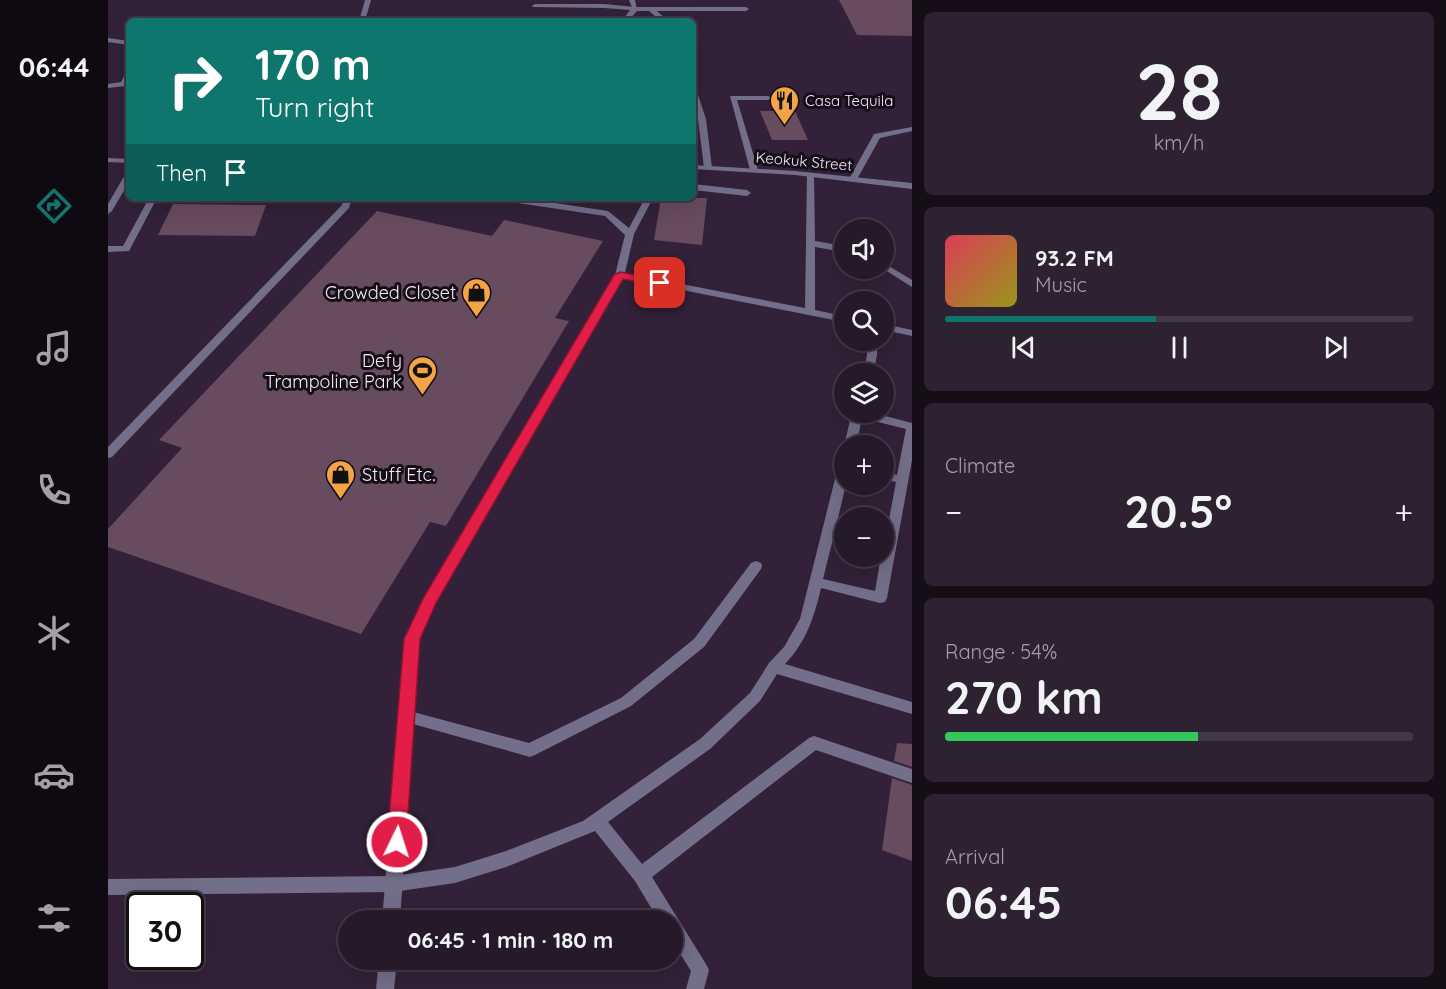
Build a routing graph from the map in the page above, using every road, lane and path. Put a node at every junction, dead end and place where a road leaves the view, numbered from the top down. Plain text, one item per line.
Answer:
1 (368, 0) edge
2 (632, 0) edge
3 (535, 6) dead end
4 (634, 9) junction
5 (651, 9) junction
6 (746, 9) dead end
7 (363, 18) edge
8 (627, 18) edge
9 (662, 18) edge
10 (108, 40) edge
11 (126, 43) edge
12 (126, 80) edge
13 (108, 86) edge
14 (768, 98) dead end
15 (696, 101) edge
16 (912, 129) edge
17 (696, 139) edge
18 (705, 140) junction
19 (108, 160) edge
20 (126, 161) edge
21 (696, 167) edge
22 (708, 168) junction
23 (754, 170) junction
24 (810, 175) junction
25 (126, 179) edge
26 (853, 179) junction
27 (696, 186) edge
28 (912, 186) edge
29 (747, 193) dead end
30 (112, 198) edge
31 (151, 201) edge
32 (347, 201) edge
33 (525, 201) edge
34 (647, 201) edge
35 (108, 211) edge
36 (630, 234) junction
37 (810, 243) junction
38 (834, 247) edge
39 (108, 249) edge
40 (894, 272) edge
41 (620, 275) junction
42 (912, 284) edge
43 (810, 312) junction
44 (834, 317) edge
45 (894, 329) edge
46 (912, 333) edge
47 (894, 423) edge
48 (912, 428) edge
49 (108, 454) edge
50 (894, 478) edge
51 (902, 480) junction
52 (894, 511) edge
53 (834, 534) edge
54 (756, 566) dead end
55 (884, 567) edge
56 (816, 582) junction
57 (774, 667) junction
58 (912, 708) edge
59 (406, 716) junction
60 (912, 776) edge
61 (597, 821) junction
62 (641, 876) junction
63 (393, 884) junction
64 (108, 886) edge
65 (392, 910) edge
66 (662, 910) edge
67 (683, 943) edge
68 (387, 970) edge
69 (385, 989) edge
70 (695, 989) edge

1 - 7 street
2 - 4 street
3 - 4 street
4 - 5 street
4 - 8 street
5 - 6 street
5 - 9 street
10 - 11 street
12 - 13 street
14 - 23 street
15 - 18 street
16 - 26 street
17 - 18 street
18 - 22 street
19 - 20 street
21 - 22 street, Keokuk Street
22 - 23 street, Keokuk Street
23 - 24 street, Keokuk Street
24 - 26 street, Keokuk Street
24 - 37 street
25 - 30 street
26 - 28 street, Keokuk Street
27 - 29 street
30 - 35 street
31 - 39 street
32 - 49 street
33 - 36 street
34 - 36 street
36 - 41 street
37 - 38 street
37 - 43 street
40 - 42 street
41 - 43 street
41 - 59 street
43 - 44 street
45 - 46 street
47 - 48 street
48 - 51 street
50 - 51 street
51 - 52 street
53 - 56 street
54 - 59 street
55 - 56 street
56 - 57 street
57 - 58 street
57 - 61 street
59 - 63 street
60 - 62 street
61 - 62 street
61 - 63 street
62 - 66 street
63 - 64 street
63 - 65 street
67 - 70 street
68 - 69 street

